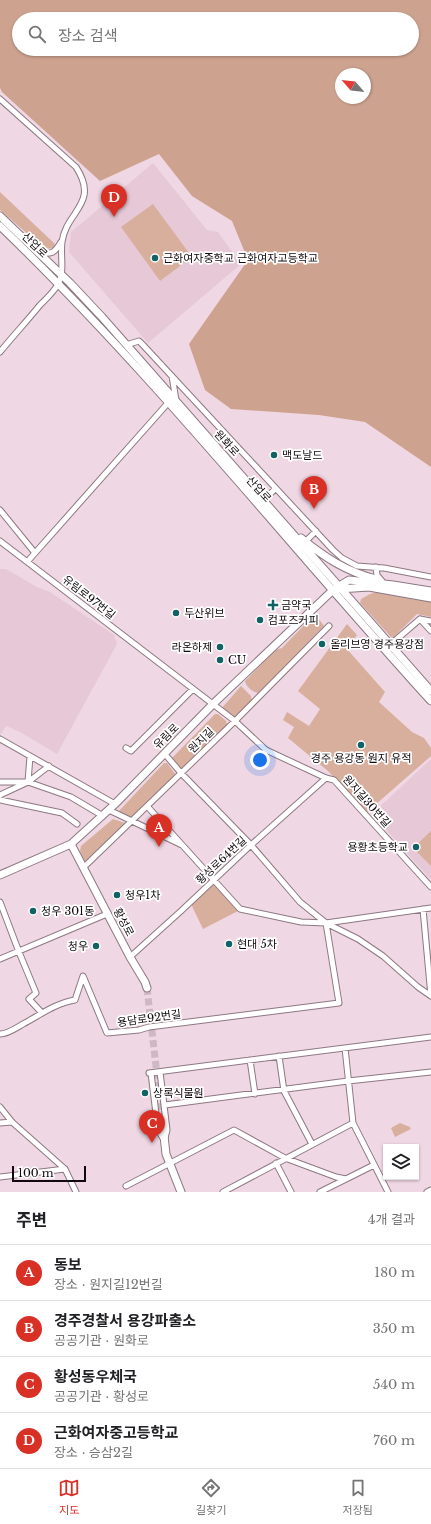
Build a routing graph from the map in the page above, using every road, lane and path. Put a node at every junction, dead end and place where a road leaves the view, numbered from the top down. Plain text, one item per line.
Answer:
1 (0, 99) edge
2 (0, 216) edge
3 (0, 226) edge
4 (62, 242) junction
5 (38, 252) junction
6 (60, 274) junction
7 (58, 284) junction
8 (126, 345) junction
9 (0, 352) edge
10 (172, 376) junction
11 (176, 401) junction
12 (168, 403) junction
13 (275, 489) junction
14 (264, 500) junction
15 (0, 510) edge
16 (278, 516) junction
17 (316, 531) junction
18 (0, 541) edge
19 (305, 542) junction
20 (35, 552) junction
21 (27, 562) junction
22 (376, 567) junction
23 (361, 575) junction
24 (431, 577) edge
25 (382, 581) junction
26 (393, 585) junction
27 (337, 588) junction
28 (431, 591) edge
29 (431, 598) edge
30 (420, 619) junction
31 (431, 621) edge
32 (330, 626) dead end
33 (431, 631) edge
34 (390, 645) junction
35 (193, 689) junction
36 (431, 691) edge
37 (431, 701) edge
38 (213, 704) junction
39 (235, 721) junction
40 (0, 739) edge
41 (126, 748) dead end
42 (164, 753) junction
43 (30, 756) junction
44 (49, 766) junction
45 (181, 773) junction
46 (326, 778) junction
47 (0, 782) edge
48 (28, 782) junction
49 (0, 795) edge
50 (0, 800) edge
51 (115, 804) junction
52 (148, 806) junction
53 (109, 810) junction
54 (103, 816) junction
55 (132, 821) junction
56 (78, 824) dead end
57 (71, 844) junction
58 (251, 845) junction
59 (185, 846) junction
60 (84, 867) junction
61 (0, 876) edge
62 (215, 879) junction
63 (431, 887) edge
64 (0, 903) edge
65 (431, 908) edge
66 (423, 909) junction
67 (107, 914) junction
68 (326, 923) junction
69 (18, 952) junction
70 (130, 957) junction
71 (0, 959) edge
72 (430, 959) edge
73 (147, 988) tunnel mouth
74 (42, 1013) junction
75 (0, 1034) edge
76 (431, 1037) edge
77 (345, 1048) junction
78 (279, 1056) junction
79 (250, 1060) junction
80 (160, 1072) junction
81 (431, 1072) edge
82 (348, 1081) junction
83 (284, 1091) junction
84 (255, 1094) junction
85 (165, 1105) junction
86 (0, 1107) edge
87 (12, 1122) junction
88 (0, 1123) edge
89 (353, 1123) junction
90 (163, 1127) tunnel mouth
91 (164, 1140) junction
92 (312, 1144) junction
93 (285, 1158) junction
94 (276, 1163) junction
95 (170, 1164) junction
96 (374, 1165) junction
97 (65, 1169) junction
98 (0, 1176) edge
99 (346, 1179) junction
100 (126, 1186) dead end
101 (431, 1190) edge
102 (76, 1192) edge
103 (180, 1192) edge
104 (223, 1192) edge
105 (291, 1192) edge
106 (320, 1192) edge
107 (388, 1192) edge
108 (427, 1192) edge

1 - 4 street
2 - 5 street, 원화로
3 - 7 street, 산업로
4 - 5 street
4 - 6 street
5 - 6 street, 원화로
6 - 7 street
6 - 8 street, 원화로
7 - 9 street
7 - 12 street, 산업로
8 - 10 street
8 - 11 street, 원화로
10 - 11 street
10 - 13 street
11 - 14 street, 원화로
12 - 20 street
12 - 27 street, 산업로
13 - 14 street
13 - 17 street
14 - 16 street, 원화로
15 - 20 street
16 - 19 street
16 - 27 street, 원화로
17 - 19 street
17 - 22 street
18 - 21 street, 유림로97번길
19 - 23 street
20 - 21 street
21 - 35 street, 유림로97번길
22 - 23 street
22 - 24 street
22 - 25 street
23 - 25 street
25 - 26 street
26 - 27 street
26 - 28 street
27 - 29 street
27 - 34 street, 원화로
27 - 37 street, 원화로
27 - 38 street, 유림로
30 - 31 street
30 - 33 street
30 - 34 street
32 - 39 street, 원지길
34 - 36 street, 원화로
35 - 38 street, 유림로97번길
35 - 41 street
38 - 39 street, 원지길30번길
38 - 42 street, 유림로
39 - 45 street, 원지길
39 - 46 street, 원지길30번길
40 - 43 street
42 - 45 street
42 - 51 street, 유림로
43 - 44 street
43 - 48 street
44 - 48 street
44 - 51 street
45 - 52 street, 원지길
45 - 58 street
46 - 58 street, 황성로64번길
46 - 63 street, 원지길30번길
47 - 48 street
48 - 49 street
48 - 54 street
50 - 56 street
51 - 53 street, 유림로
52 - 55 street, 원지길
52 - 59 street
53 - 54 street, 유림로
53 - 55 street
54 - 57 street, 유림로
55 - 59 street
55 - 60 street, 원지길
57 - 60 street, 황성로
57 - 61 street, 유림로
58 - 62 street, 황성로64번길
58 - 68 street
59 - 62 street
60 - 67 street, 황성로
62 - 68 street
62 - 70 street, 황성로64번길
64 - 69 street
65 - 66 street
66 - 68 street
66 - 72 street
67 - 69 street
67 - 70 street, 황성로
68 - 72 street
68 - 74 street, 용담로92번길
69 - 71 street
69 - 74 street
70 - 73 street, 황성로
74 - 75 street, 용담로92번길
76 - 77 street
77 - 78 street
77 - 82 street
78 - 79 street
78 - 83 street
79 - 80 street
79 - 84 street
80 - 85 street
80 - 91 street
81 - 82 street
82 - 83 street
82 - 89 street
83 - 84 street
83 - 92 street
84 - 85 street
85 - 91 street
86 - 87 street
87 - 88 street
87 - 97 street
89 - 92 street
89 - 96 street
90 - 91 street
91 - 95 street
92 - 93 street
93 - 94 street
93 - 95 street
93 - 99 street
94 - 104 street
94 - 105 street
95 - 100 street
95 - 103 street
96 - 99 street
96 - 107 street
97 - 98 street
97 - 102 street
99 - 106 street
101 - 108 street

